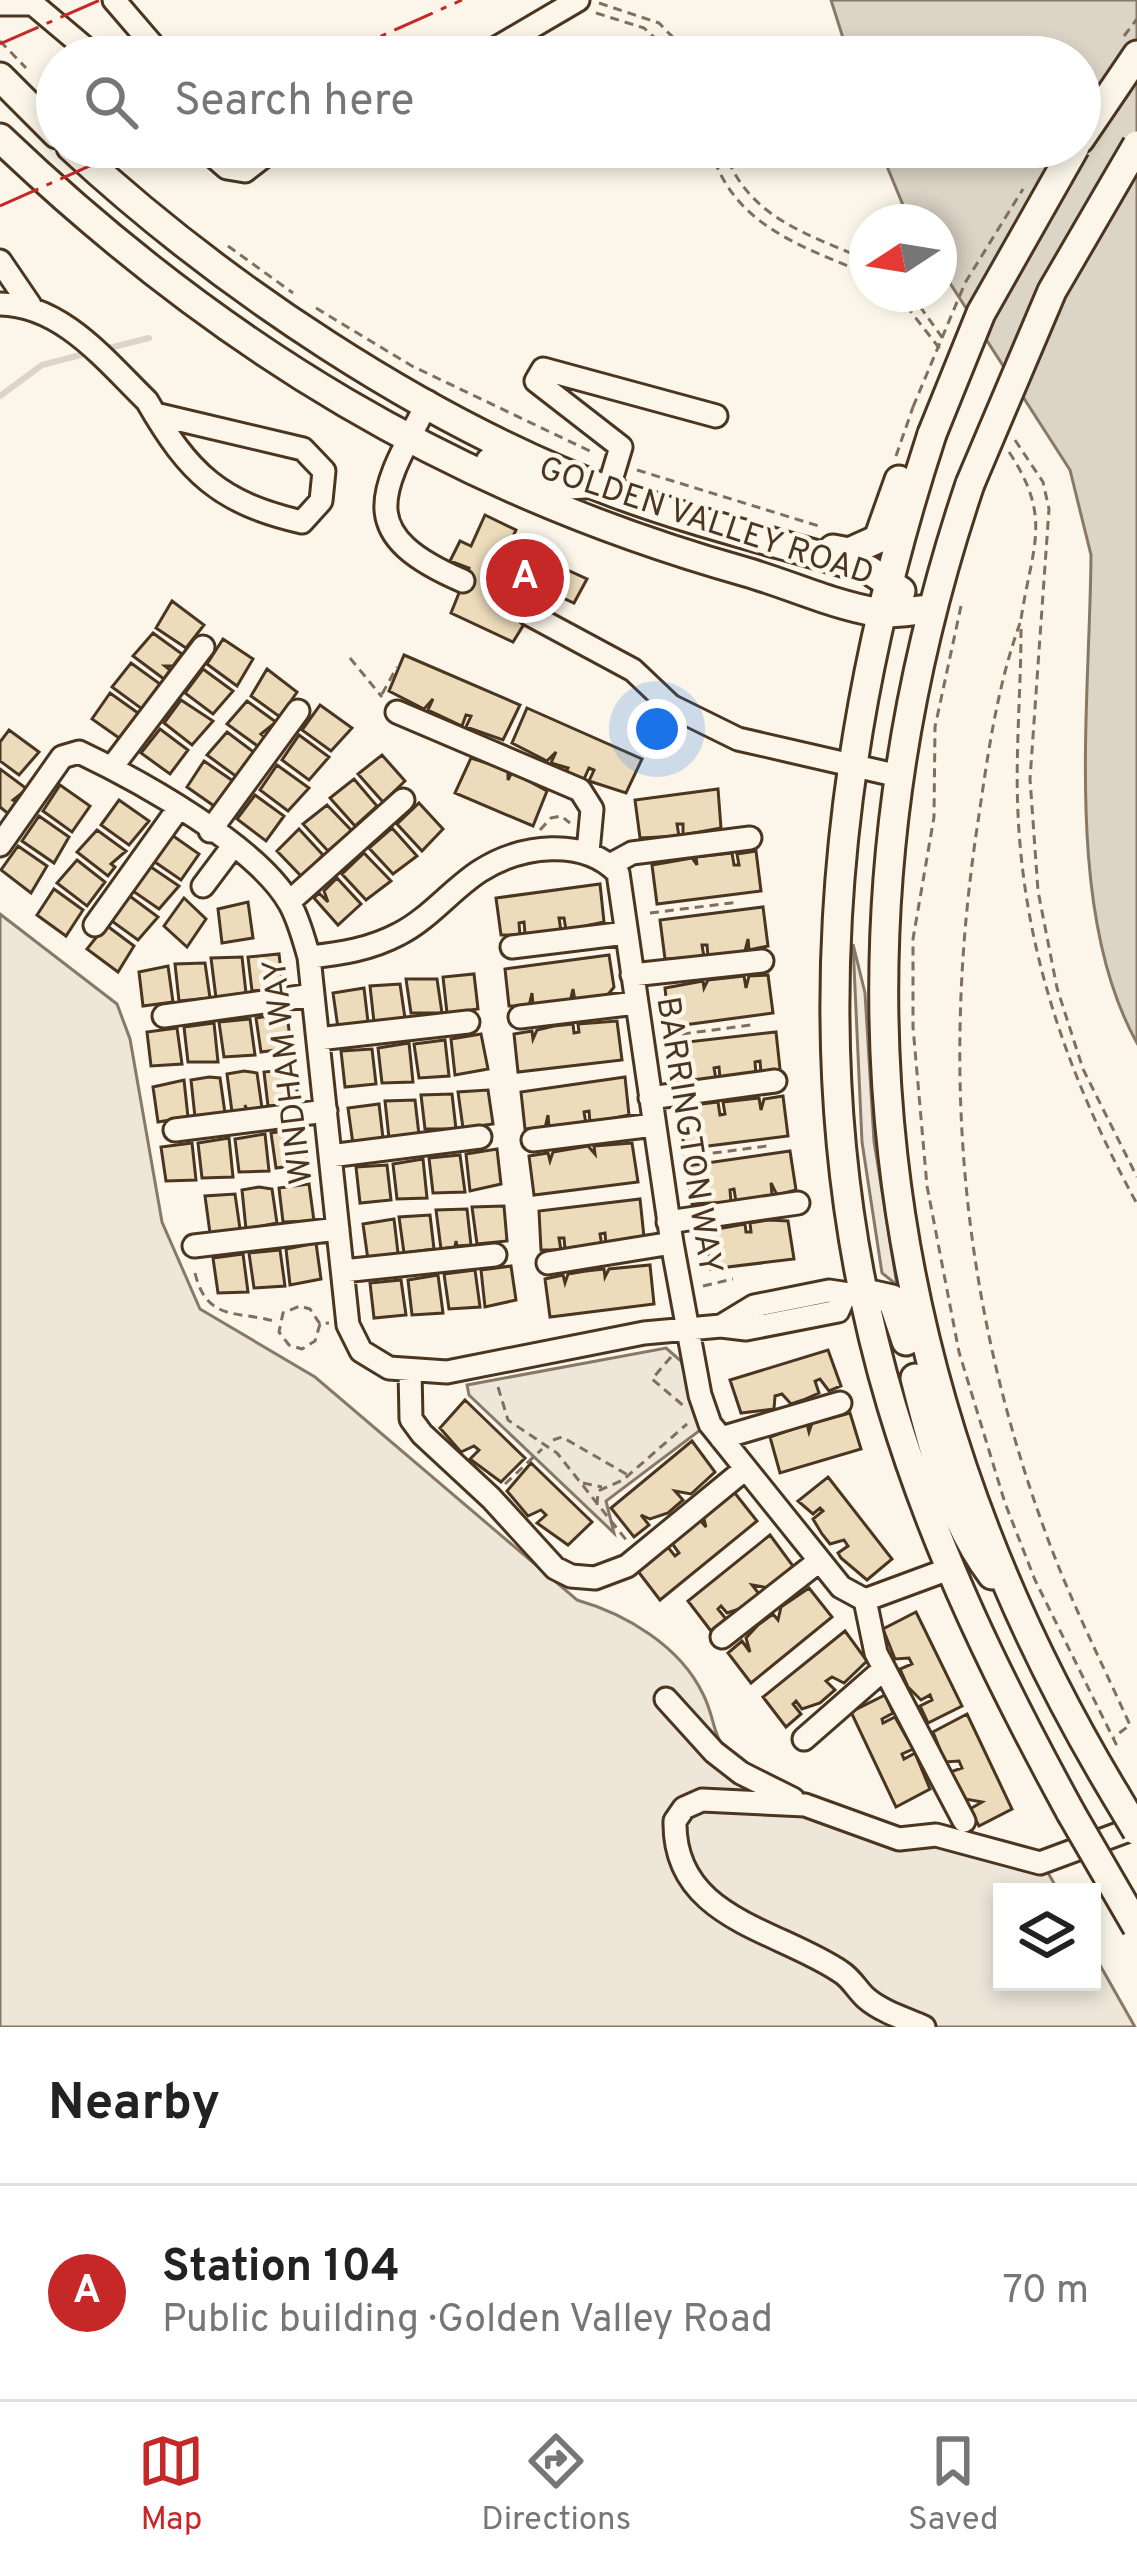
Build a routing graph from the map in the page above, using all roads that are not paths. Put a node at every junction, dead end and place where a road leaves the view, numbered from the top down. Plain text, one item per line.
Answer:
1 (114, 0) edge
2 (581, 3) edge
3 (0, 4) edge
4 (71, 36) edge
5 (145, 36) edge
6 (522, 36) edge
7 (1137, 55) edge
8 (0, 77) edge
9 (1101, 108) edge
10 (36, 113) edge
11 (0, 138) edge
12 (1137, 145) edge
13 (97, 168) edge
14 (1063, 168) edge
15 (0, 261) edge
16 (0, 304) edge
17 (30, 305) junction
18 (428, 402) junction
19 (154, 414) junction
20 (716, 416) dead end
21 (932, 434) junction
22 (409, 440) junction
23 (458, 465) junction
24 (606, 479) junction
25 (698, 520) junction
26 (463, 581) dead end
27 (886, 583) junction
28 (930, 609) junction
29 (879, 613) junction
30 (529, 614) dead end
31 (203, 647) dead end
32 (388, 702) road end
33 (298, 711) dead end
34 (850, 766) junction
35 (112, 767) junction
36 (899, 776) junction
37 (403, 800) dead end
38 (178, 809) junction
39 (210, 830) junction
40 (750, 838) dead end
41 (0, 845) edge
42 (232, 846) junction
43 (588, 852) junction
44 (610, 865) junction
45 (203, 886) dead end
46 (290, 902) junction
47 (94, 925) dead end
48 (626, 933) junction
49 (512, 947) dead end
50 (309, 957) junction
51 (762, 961) dead end
52 (632, 975) junction
53 (313, 995) junction
54 (636, 1003) junction
55 (164, 1016) dead end
56 (520, 1017) dead end
57 (468, 1022) dead end
58 (318, 1039) junction
59 (776, 1082) dead end
60 (650, 1097) junction
61 (326, 1112) junction
62 (654, 1126) junction
63 (175, 1130) dead end
64 (480, 1137) dead end
65 (533, 1140) dead end
66 (330, 1156) junction
67 (798, 1203) dead end
68 (338, 1228) junction
69 (670, 1232) junction
70 (194, 1246) dead end
71 (495, 1255) dead end
72 (548, 1263) dead end
73 (343, 1271) junction
74 (855, 1295) junction
75 (689, 1332) junction
76 (410, 1370) junction
77 (840, 1403) dead end
78 (721, 1438) junction
79 (744, 1470) junction
80 (820, 1561) junction
81 (949, 1569) junction
82 (865, 1600) junction
83 (1017, 1607) junction
84 (722, 1636) dead end
85 (884, 1669) junction
86 (666, 1699) dead end
87 (804, 1739) dead end
88 (805, 1805) junction
89 (964, 1821) dead end
90 (1137, 1829) edge
91 (1137, 1928) edge
92 (924, 2027) edge

1 - 5 street
2 - 6 street
3 - 4 street
7 - 9 main road
8 - 10 main road
11 - 22 main road, GOLDEN VALLEY ROAD
12 - 28 main road, bridge
13 - 18 main road, GOLDEN VALLEY ROAD
14 - 21 main road, GOLDEN VALLEY ROAD, bridge
15 - 17 street
16 - 17 street
17 - 19 street
18 - 22 street
18 - 24 main road, GOLDEN VALLEY ROAD
19 - 19 street
20 - 24 street
21 - 25 main road
21 - 27 main road, GOLDEN VALLEY ROAD
22 - 23 main road, GOLDEN VALLEY ROAD
22 - 26 street
23 - 24 main road
23 - 29 main road, GOLDEN VALLEY ROAD
24 - 25 main road, GOLDEN VALLEY ROAD
25 - 27 main road, GOLDEN VALLEY ROAD
27 - 28 main road, GOLDEN VALLEY ROAD
27 - 29 main road
28 - 29 main road, GOLDEN VALLEY ROAD
28 - 36 main road
29 - 34 main road
30 - 34 street
31 - 35 street
32 - 43 street
33 - 39 street
34 - 36 street
34 - 74 main road
35 - 38 street, WINDHAM WAY
35 - 41 street, WINDHAM WAY
36 - 83 main road
37 - 46 street
38 - 39 street, WINDHAM WAY
38 - 47 street
39 - 42 street, WINDHAM WAY
40 - 44 street
42 - 45 street
42 - 46 street, WINDHAM WAY
43 - 44 street
43 - 50 street
44 - 48 street, BARRINGTON WAY
46 - 50 street, WINDHAM WAY
48 - 49 street
48 - 52 street, BARRINGTON WAY
50 - 53 street, WINDHAM WAY
51 - 52 street
52 - 54 street, BARRINGTON WAY
53 - 55 street
53 - 58 street, WINDHAM WAY
54 - 56 street
54 - 60 street, BARRINGTON WAY
57 - 58 street
58 - 61 street, WINDHAM WAY
59 - 60 street
60 - 62 street, BARRINGTON WAY
61 - 63 street
61 - 66 street, WINDHAM WAY
62 - 65 street
62 - 69 street, BARRINGTON WAY
64 - 66 street
66 - 68 street, WINDHAM WAY
67 - 69 street
68 - 70 street
68 - 73 street, WINDHAM WAY
69 - 72 street
69 - 75 street, BARRINGTON WAY
71 - 73 street
73 - 76 street, WINDHAM WAY
74 - 75 street
74 - 81 main road
74 - 83 main road
75 - 76 street
75 - 78 street, BARRINGTON WAY
76 - 79 street
77 - 78 street
78 - 79 street, BARRINGTON WAY
79 - 80 street, BARRINGTON WAY
80 - 82 street, BARRINGTON WAY
80 - 84 street
81 - 82 street
81 - 91 main road, bridge
82 - 85 street
83 - 90 main road, bridge
85 - 87 street
85 - 89 street
86 - 88 street
88 - 90 street
88 - 92 street

